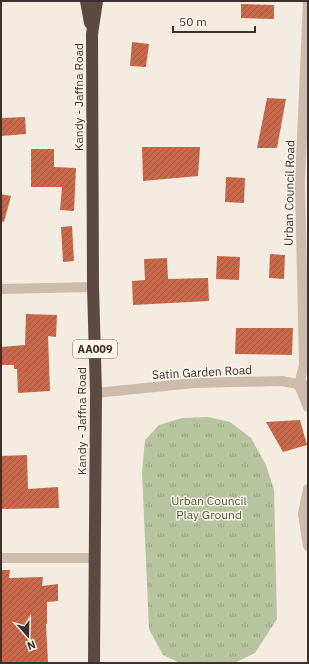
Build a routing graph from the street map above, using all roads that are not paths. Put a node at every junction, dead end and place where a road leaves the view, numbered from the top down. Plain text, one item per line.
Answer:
1 (86, 1) edge
2 (97, 1) edge
3 (308, 1) edge
4 (92, 34) junction
5 (93, 287) junction
6 (1, 289) edge
7 (303, 385) edge
8 (96, 392) junction
9 (308, 407) edge
10 (308, 489) edge
11 (308, 546) edge
12 (1, 558) edge
13 (95, 558) junction
14 (94, 663) edge

1 - 4 highway, Kandy - Jaffna Road / AA009
2 - 4 highway, Kandy - Jaffna Road / AA009
3 - 7 street, Urban Council Road
4 - 5 highway, Kandy - Jaffna Road / AA009
5 - 6 street
5 - 8 highway, Kandy - Jaffna Road / AA009
7 - 8 street, Satin Garden Road
7 - 9 street
8 - 13 highway, Kandy - Jaffna Road / AA009
10 - 11 street
12 - 13 street
13 - 14 highway, Kandy - Jaffna Road / AA009

